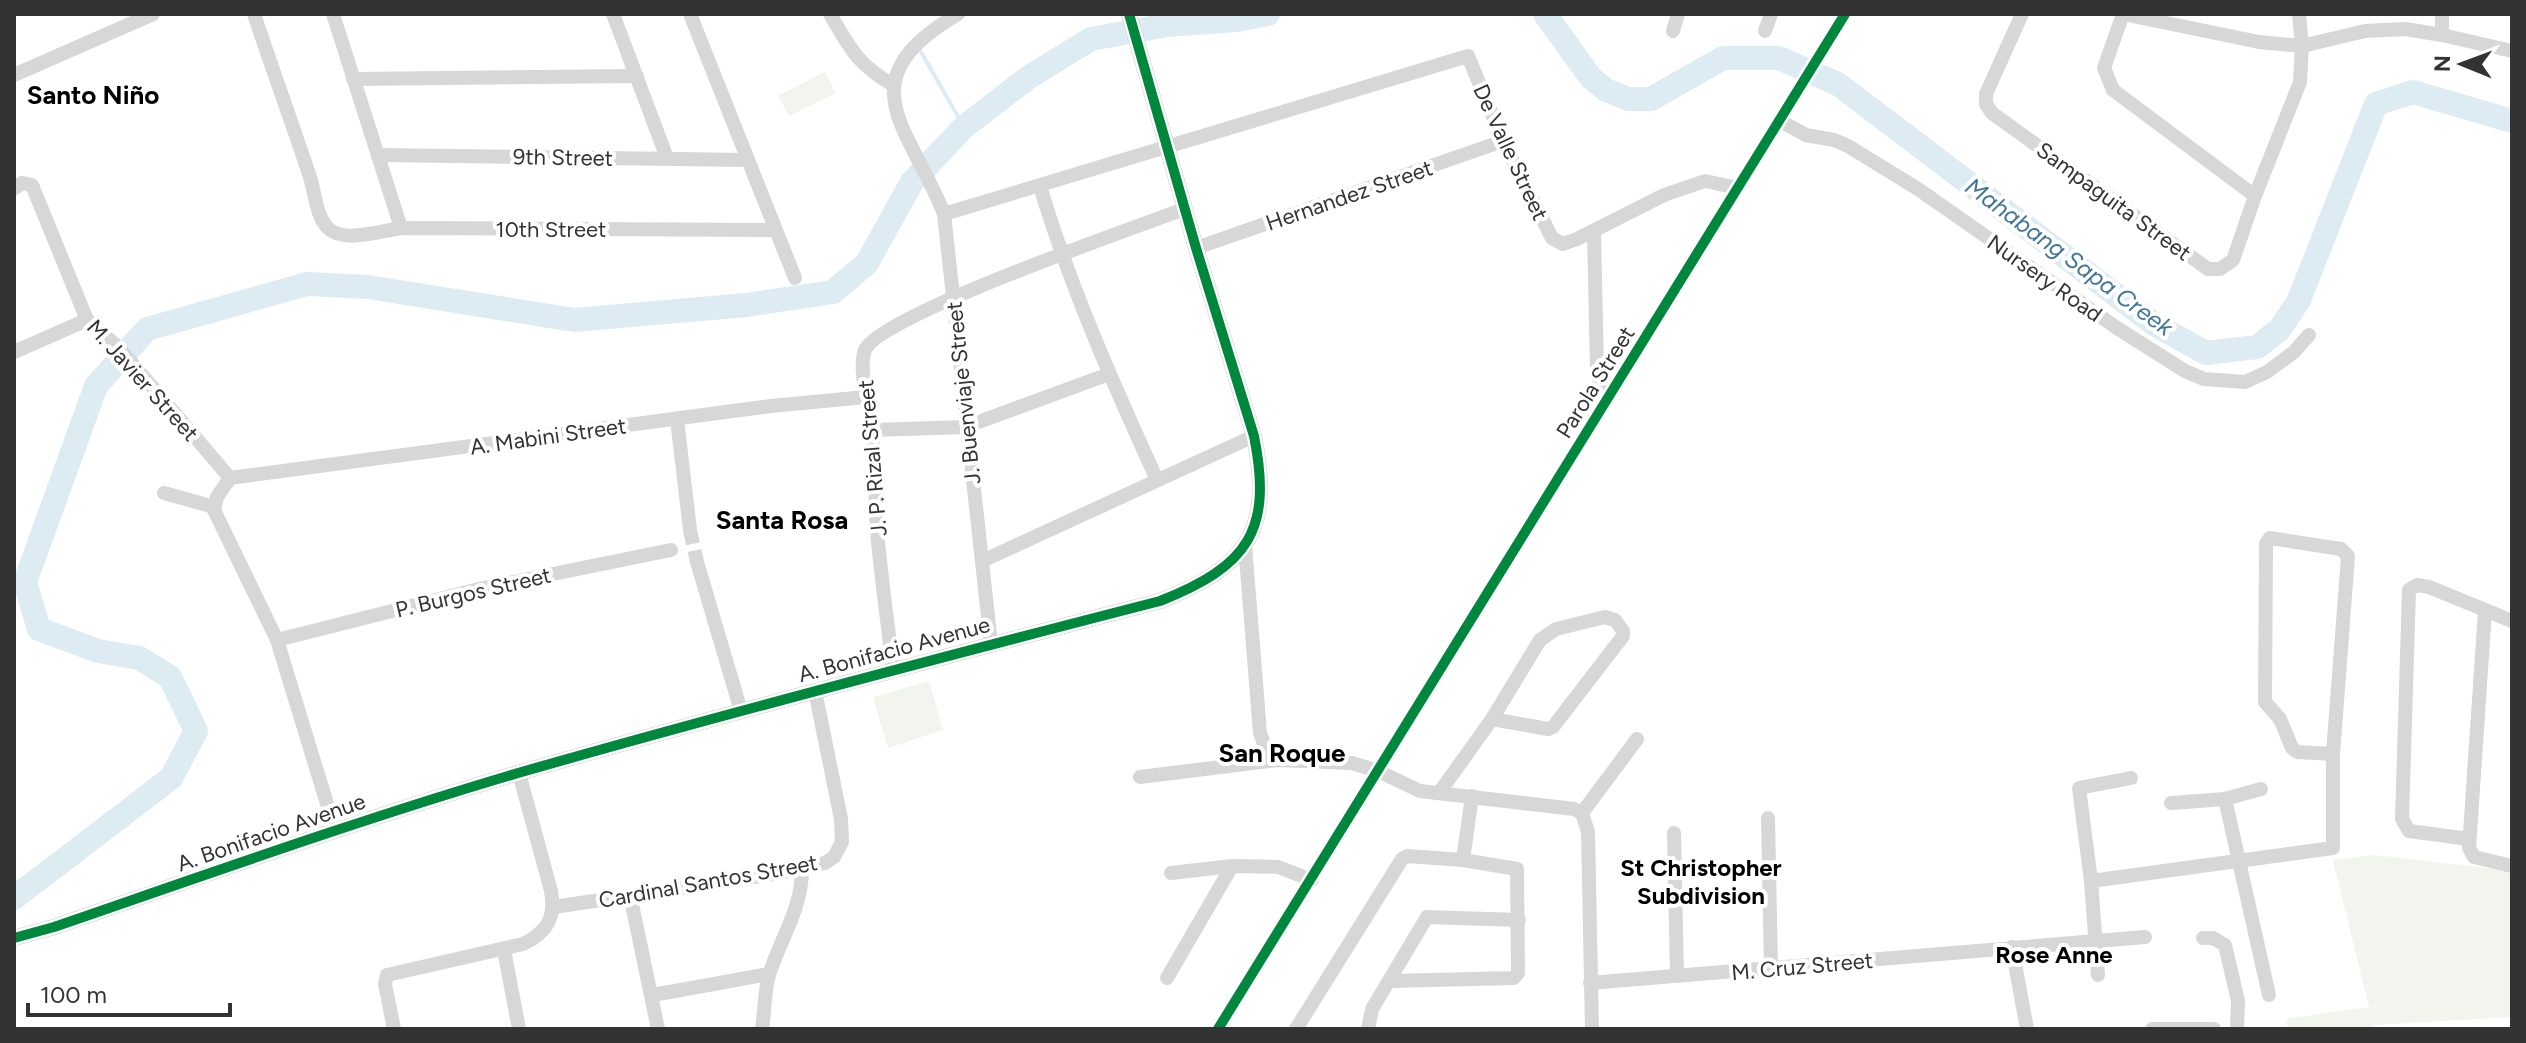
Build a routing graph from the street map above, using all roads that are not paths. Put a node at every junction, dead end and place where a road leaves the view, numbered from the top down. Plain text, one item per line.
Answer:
1 (153, 14) edge
2 (254, 14) edge
3 (333, 14) edge
4 (613, 14) edge
5 (690, 14) edge
6 (830, 14) edge
7 (958, 14) edge
8 (1678, 14) edge
9 (1771, 14) edge
10 (1845, 14) edge
11 (2022, 14) edge
12 (2123, 14) edge
13 (2299, 14) edge
14 (2442, 14) edge
15 (1130, 16) edge
16 (128, 19) edge
17 (2179, 21) edge
18 (1673, 31) dead end
19 (1765, 31) dead end
20 (2442, 35) junction
21 (2302, 46) junction
22 (2512, 51) edge
23 (16, 69) edge
24 (637, 76) junction
25 (353, 79) junction
26 (893, 85) junction
27 (1780, 121) junction
28 (1503, 141) junction
29 (1166, 148) junction
30 (378, 155) junction
31 (667, 158) junction
32 (748, 160) junction
33 (1040, 186) junction
34 (1738, 188) junction
35 (14, 189) edge
36 (2255, 196) junction
37 (1184, 209) junction
38 (944, 214) junction
39 (401, 228) junction
40 (776, 230) junction
41 (1594, 231) junction
42 (1196, 248) junction
43 (1061, 255) junction
44 (795, 278) dead end
45 (954, 298) junction
46 (87, 320) junction
47 (2309, 335) dead end
48 (15, 348) edge
49 (1109, 374) junction
50 (866, 397) junction
51 (1606, 402) junction
52 (677, 419) junction
53 (965, 427) junction
54 (872, 430) junction
55 (1254, 436) junction
56 (230, 478) junction
57 (1157, 480) junction
58 (164, 493) dead end
59 (214, 507) junction
60 (690, 530) tunnel mouth
61 (1245, 545) junction
62 (671, 550) dead end
63 (982, 561) junction
64 (697, 562) tunnel mouth
65 (2485, 611) junction
66 (2512, 621) edge
67 (277, 640) junction
68 (991, 644) junction
69 (893, 670) junction
70 (815, 691) junction
71 (741, 711) junction
72 (1492, 719) junction
73 (1637, 739) dead end
74 (2333, 754) junction
75 (1277, 760) junction
76 (1378, 771) junction
77 (519, 773) junction
78 (1140, 777) dead end
79 (2131, 778) dead end
80 (2261, 789) dead end
81 (1439, 793) junction
82 (1472, 796) junction
83 (2225, 799) junction
84 (2171, 803) dead end
85 (1582, 813) junction
86 (1768, 818) dead end
87 (335, 830) junction
88 (1674, 833) dead end
89 (2469, 839) junction
90 (1463, 860) junction
91 (2240, 861) junction
92 (1232, 866) junction
93 (2512, 866) edge
94 (802, 869) junction
95 (1171, 873) dead end
96 (1312, 880) junction
97 (2091, 881) junction
98 (630, 895) junction
99 (554, 907) junction
100 (1519, 920) junction
101 (2145, 937) dead end
102 (14, 938) edge
103 (2203, 938) dead end
104 (2097, 941) junction
105 (2012, 947) junction
106 (504, 950) junction
107 (1771, 969) junction
108 (769, 974) junction
109 (2098, 975) dead end
110 (1677, 976) junction
111 (1167, 978) dead end
112 (1390, 981) junction
113 (1590, 983) junction
114 (653, 995) junction
115 (2269, 995) dead end
116 (394, 1029) edge
117 (519, 1029) edge
118 (658, 1029) edge
119 (762, 1029) edge
120 (1218, 1029) edge
121 (1296, 1029) edge
122 (1368, 1029) edge
123 (1592, 1029) edge
124 (2027, 1029) edge
125 (2152, 1029) edge
126 (2163, 1029) edge
127 (2214, 1029) edge
128 (2237, 1029) edge

1 - 16 street
2 - 39 street, 10th Street
3 - 25 street
4 - 24 street
5 - 32 street
6 - 26 street
7 - 26 street
8 - 18 street
9 - 19 street
10 - 27 street, Parola Street
11 - 36 street, Sampaguita Street
12 - 17 street
12 - 36 street
13 - 21 street, Sampaguita Street
14 - 20 street
15 - 29 main road, A. Bonifacio Avenue
16 - 23 street
17 - 21 street
20 - 21 street
20 - 22 street
21 - 36 street, Sampaguita Street
24 - 25 street
24 - 31 street
25 - 30 street
26 - 38 street, J. Buenviaje Street
27 - 34 street, Parola Street
27 - 47 street, Nursery Road
28 - 29 street, De Valle Street
28 - 41 street, De Valle Street
28 - 42 street, Hernandez Street
29 - 33 street
29 - 37 main road, A. Bonifacio Avenue
30 - 31 street, 9th Street
30 - 39 street
31 - 32 street, 9th Street
32 - 40 street
33 - 38 street
33 - 43 street
34 - 41 street, De Valle Street
34 - 51 street, Parola Street
35 - 46 street, M. Javier Street
37 - 42 main road, A. Bonifacio Avenue
37 - 43 street, J. P. Rizal Street
38 - 45 street, J. Buenviaje Street
39 - 40 street, 10th Street
40 - 44 street
41 - 51 street
42 - 55 main road, A. Bonifacio Avenue
43 - 45 street, J. P. Rizal Street
43 - 49 street
45 - 50 street, J. P. Rizal Street
45 - 53 street, J. Buenviaje Street
46 - 48 street
46 - 56 street, M. Javier Street
49 - 53 street
49 - 57 street
50 - 52 street, A. Mabini Street
50 - 54 street, J. P. Rizal Street
51 - 76 street, Parola Street
52 - 56 street, A. Mabini Street
52 - 60 street
53 - 54 street
53 - 63 street, J. Buenviaje Street
54 - 69 street, J. P. Rizal Street
55 - 57 street
55 - 61 main road, A. Bonifacio Avenue
56 - 59 street
57 - 63 street
58 - 59 street
59 - 67 street
61 - 68 main road, A. Bonifacio Avenue
61 - 75 street
62 - 67 street, P. Burgos Street
63 - 68 street, J. Buenviaje Street
64 - 71 street
65 - 66 street
65 - 89 street
65 - 89 street
67 - 87 street
68 - 69 main road, A. Bonifacio Avenue
69 - 70 main road, A. Bonifacio Avenue
70 - 71 main road, A. Bonifacio Avenue
70 - 94 street, Cardinal Santos Street
71 - 77 main road, A. Bonifacio Avenue
72 - 72 street
72 - 81 street
73 - 85 street
74 - 74 street
74 - 91 street
75 - 76 street
75 - 78 street
76 - 81 street
76 - 96 street, Parola Street
77 - 87 main road, A. Bonifacio Avenue
77 - 99 street
79 - 97 street
80 - 83 street
81 - 82 street
82 - 85 street
82 - 90 street
83 - 84 street
83 - 91 street
85 - 113 street
86 - 107 street
87 - 102 main road, A. Bonifacio Avenue
88 - 110 street
89 - 93 street
90 - 100 street
90 - 121 street
91 - 97 street
91 - 115 street
92 - 95 street
92 - 96 street
92 - 111 street
94 - 98 street, Cardinal Santos Street
94 - 108 street
96 - 120 street, Parola Street
97 - 104 street
98 - 99 street, Cardinal Santos Street
98 - 114 street
99 - 106 street
100 - 112 street
100 - 112 street
101 - 104 street, M. Cruz Street
103 - 128 street
104 - 105 street, M. Cruz Street
104 - 109 street
105 - 107 street, M. Cruz Street
105 - 124 street
106 - 116 street
106 - 117 street
107 - 110 street, M. Cruz Street
108 - 114 street
108 - 119 street
110 - 113 street, M. Cruz Street
112 - 122 street
113 - 123 street
114 - 118 street
125 - 126 street
126 - 127 street

